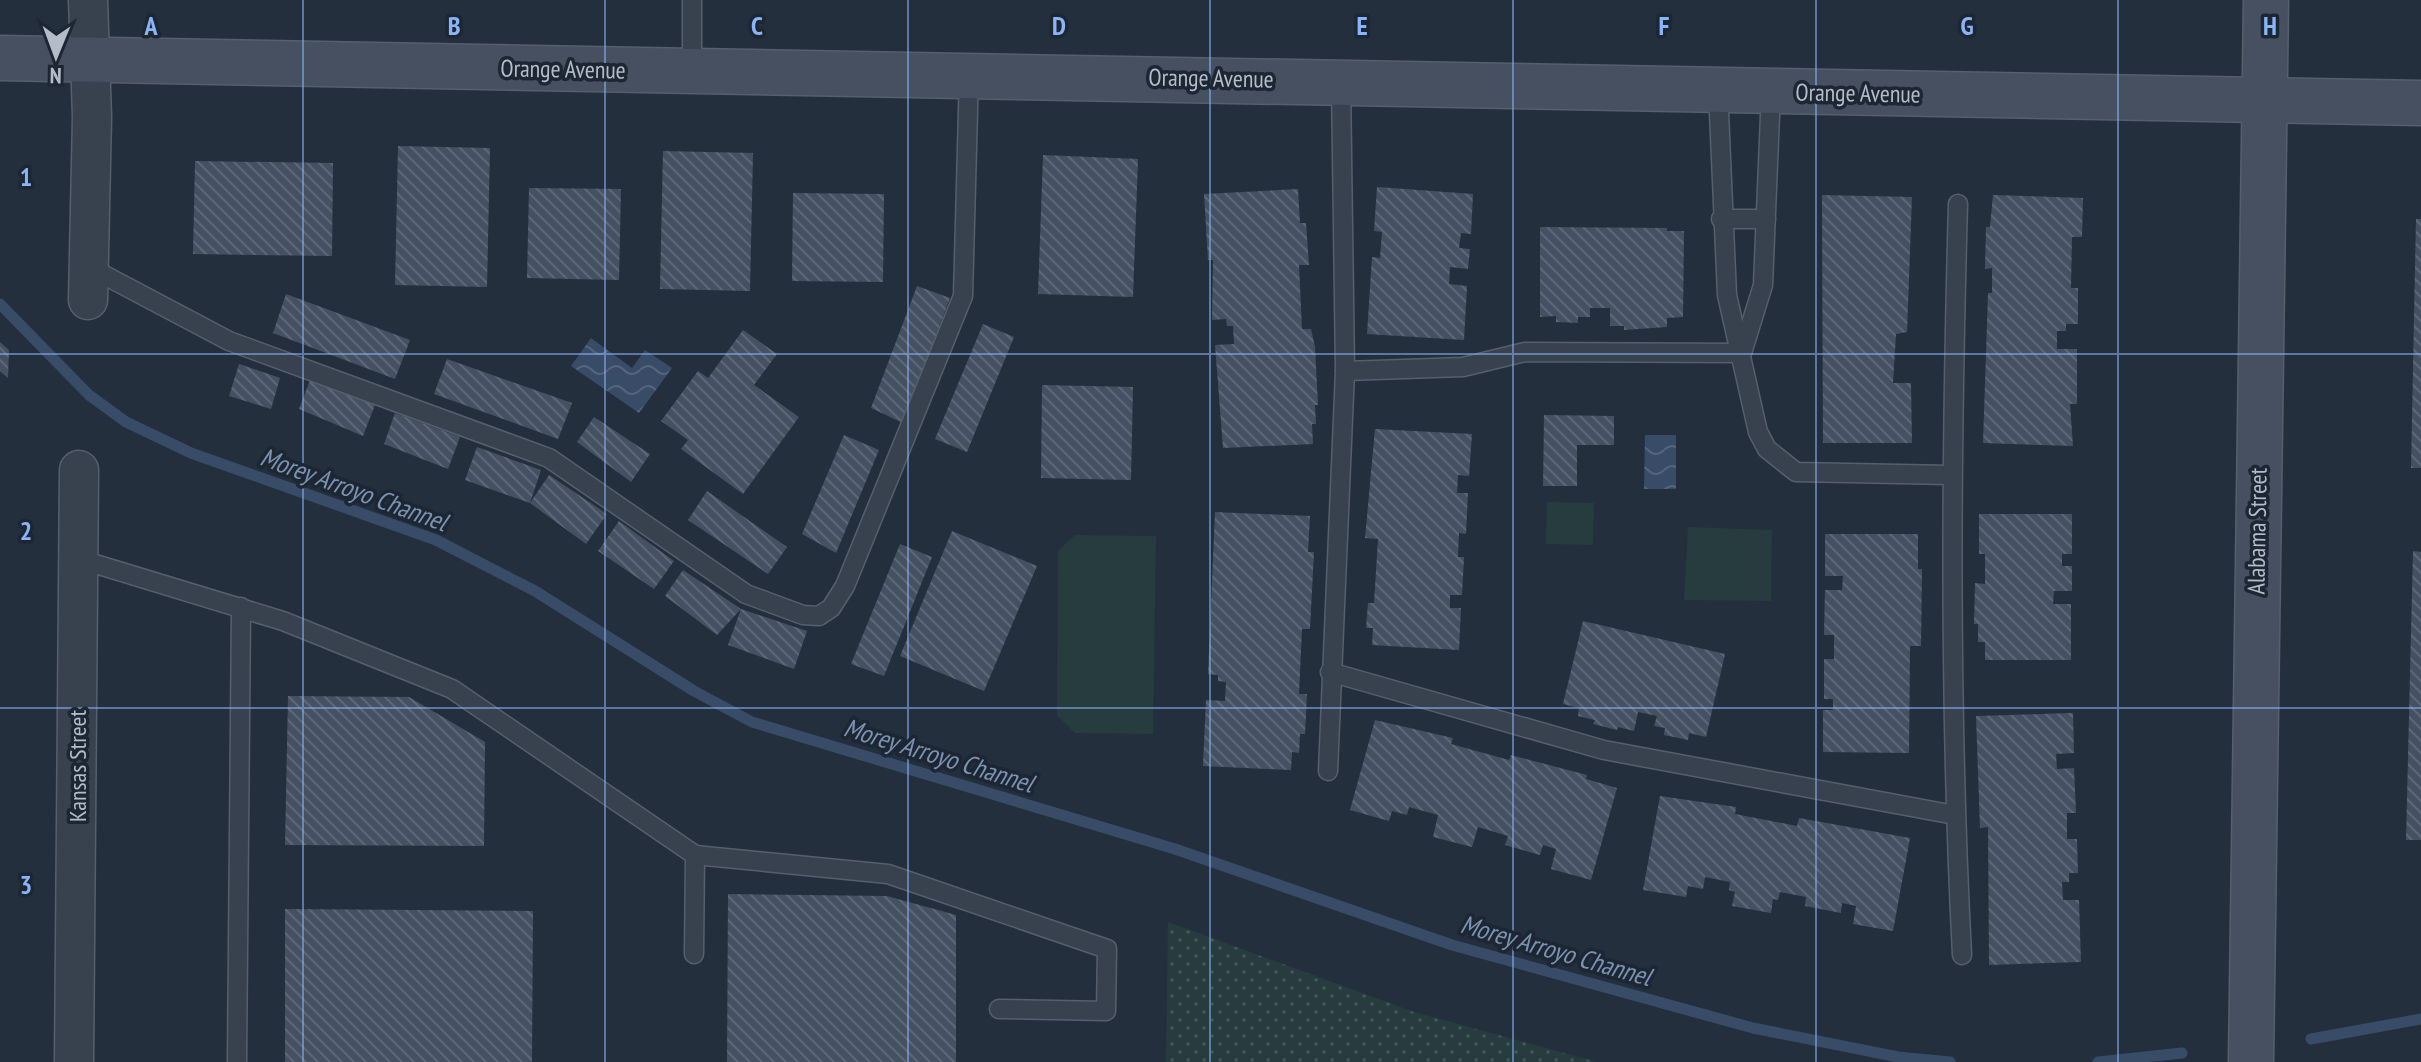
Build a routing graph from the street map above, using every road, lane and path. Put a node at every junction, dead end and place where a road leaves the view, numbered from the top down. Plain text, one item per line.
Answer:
1 (88, 0) edge
2 (692, 0) edge
3 (2266, 0) edge
4 (0, 58) edge
5 (88, 60) junction
6 (692, 71) junction
7 (969, 74) junction
8 (1341, 80) junction
9 (1718, 88) junction
10 (1771, 91) junction
11 (2264, 102) junction
12 (2421, 103) edge
13 (1958, 204) dead end
14 (1721, 219) junction
15 (1766, 219) junction
16 (89, 284) joint
17 (1742, 353) junction
18 (1345, 371) junction
19 (79, 470) dead end
20 (1951, 475) junction
21 (79, 559) junction
22 (241, 607) junction
23 (1330, 672) junction
24 (1328, 771) dead end
25 (1955, 815) junction
26 (695, 855) junction
27 (694, 954) dead end
28 (1962, 955) dead end
29 (999, 1009) dead end
30 (74, 1062) edge
31 (237, 1062) edge
32 (2251, 1062) edge

1 - 5 street
2 - 6 lane
3 - 11 street, Alabama Street
4 - 5 street, Orange Avenue
5 - 6 street, Orange Avenue
5 - 16 street
6 - 7 street, Orange Avenue
7 - 8 street, Orange Avenue
7 - 16 lane
8 - 9 street, Orange Avenue
8 - 18 lane
9 - 10 street, Orange Avenue
9 - 14 lane
10 - 11 street, Orange Avenue
10 - 15 lane
11 - 12 street, Orange Avenue
11 - 32 street, Alabama Street
13 - 20 lane
14 - 15 lane
14 - 17 lane
15 - 17 lane
17 - 18 lane
17 - 20 lane
18 - 23 lane
19 - 21 street, Kansas Street
20 - 25 lane
21 - 22 lane
21 - 30 street, Kansas Street
22 - 26 lane
22 - 31 lane
23 - 24 lane
23 - 25 lane
25 - 28 lane
26 - 27 lane
26 - 29 lane

